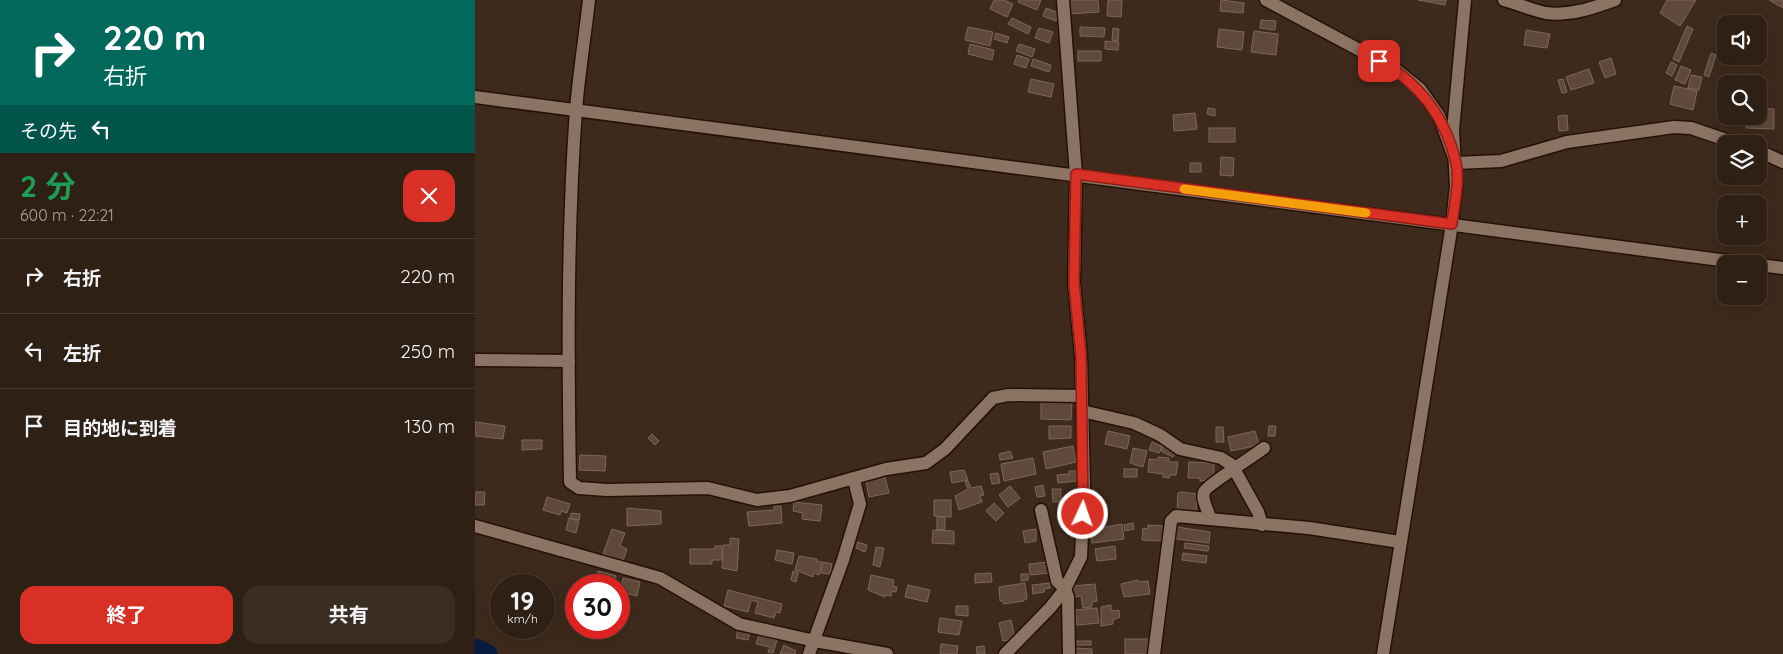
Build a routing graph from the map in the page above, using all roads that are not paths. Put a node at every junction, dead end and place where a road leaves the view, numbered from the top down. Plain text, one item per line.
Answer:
1 (589, 0) edge
2 (1063, 0) edge
3 (1266, 0) edge
4 (1465, 0) edge
5 (1504, 0) edge
6 (1615, 0) edge
7 (475, 97) edge
8 (576, 110) junction
9 (1717, 137) edge
10 (1767, 155) edge
11 (1783, 162) edge
12 (1456, 163) junction
13 (1076, 174) junction
14 (1452, 224) junction
15 (1717, 259) edge
16 (1767, 266) edge
17 (1783, 268) edge
18 (475, 360) edge
19 (569, 361) junction
20 (1081, 396) junction
21 (1082, 411) junction
22 (1264, 448) dead end
23 (1234, 470) junction
24 (854, 480) junction
25 (1041, 510) dead end
26 (1210, 519) junction
27 (1262, 525) junction
28 (475, 526) edge
29 (1401, 542) junction
30 (1065, 589) junction
31 (815, 642) junction
32 (809, 654) edge
33 (887, 654) edge
34 (1005, 654) edge
35 (1069, 654) edge
36 (1154, 654) edge
37 (1383, 654) edge

1 - 8 street
2 - 13 street
3 - 12 street
4 - 12 street
5 - 6 street
7 - 8 street
8 - 13 street
8 - 19 street
9 - 12 street
10 - 11 street
12 - 14 street
13 - 14 street
13 - 20 street
14 - 15 street
14 - 29 street
16 - 17 street
18 - 19 street
19 - 24 street
20 - 21 street
20 - 24 street
21 - 23 street
21 - 30 street
22 - 23 street
23 - 26 street
23 - 27 street
24 - 31 street
25 - 30 street
26 - 27 street
26 - 36 street
27 - 29 street
28 - 31 street
29 - 37 street
30 - 34 street
30 - 35 street
31 - 32 street
31 - 33 street

